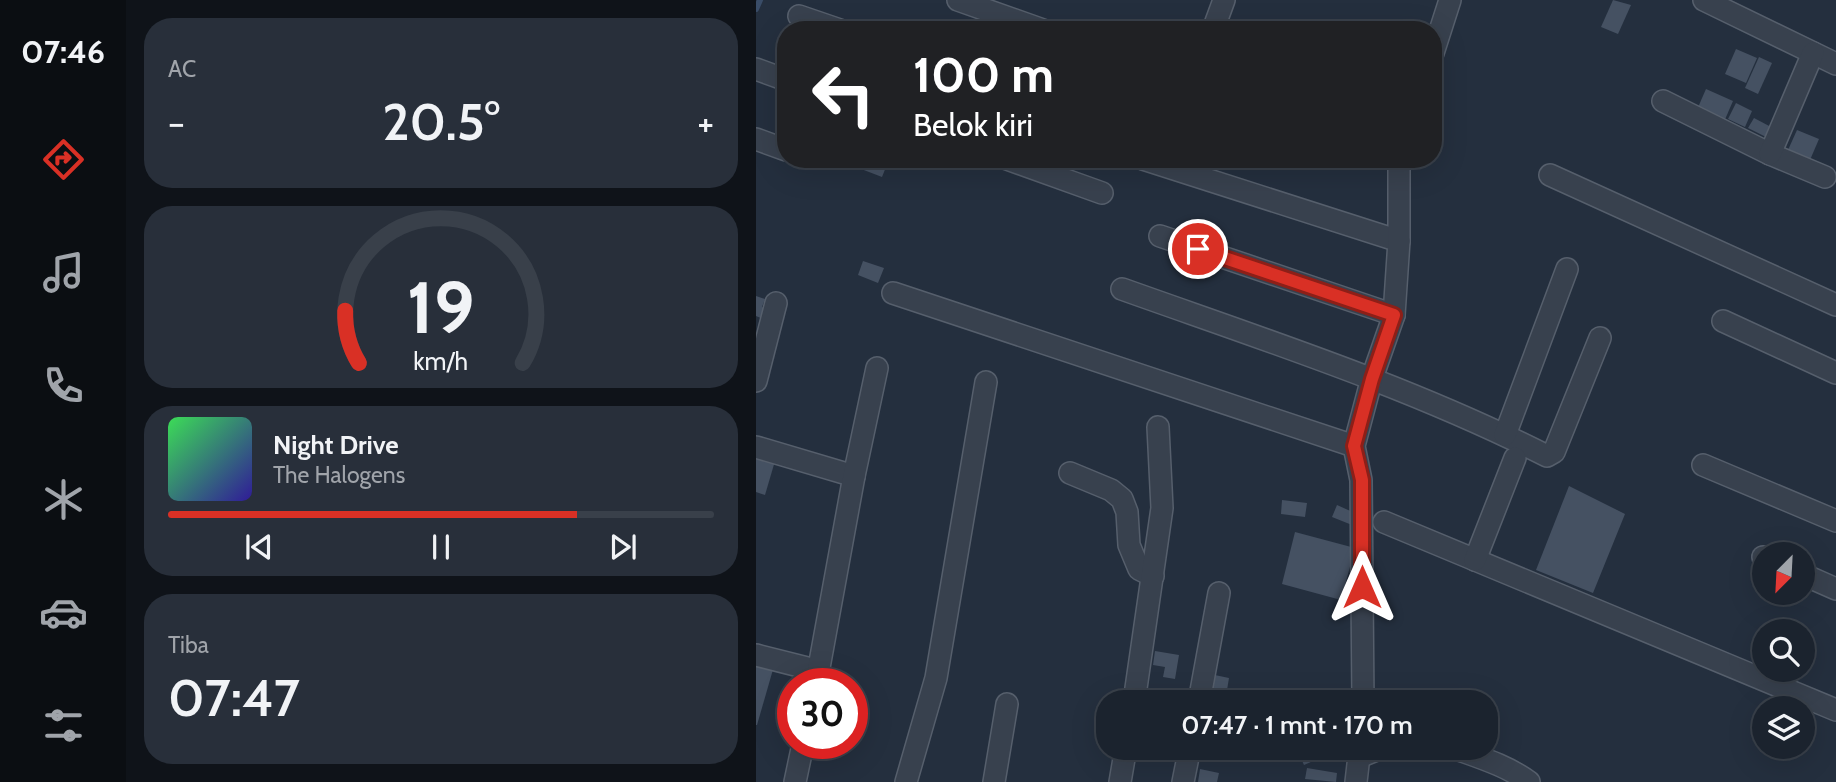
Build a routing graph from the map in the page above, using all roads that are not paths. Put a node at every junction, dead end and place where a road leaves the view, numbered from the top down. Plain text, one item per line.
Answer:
1 (958, 0) edge
2 (1224, 0) edge
3 (1450, 0) edge
4 (1704, 0) edge
5 (799, 16) dead end
6 (814, 21) edge
7 (1017, 21) edge
8 (1216, 21) edge
9 (1442, 25) edge
10 (1813, 53) junction
11 (1836, 64) edge
12 (756, 69) edge
13 (777, 77) edge
14 (1663, 101) dead end
15 (756, 139) edge
16 (777, 147) edge
17 (1770, 154) junction
18 (1032, 168) edge
19 (1171, 168) edge
20 (1399, 168) edge
21 (1550, 175) dead end
22 (1825, 177) dead end
23 (1102, 193) dead end
24 (1160, 236) dead end
25 (1399, 241) junction
26 (1567, 269) dead end
27 (1122, 289) dead end
28 (893, 293) dead end
29 (776, 303) dead end
30 (1836, 306) edge
31 (1394, 315) junction
32 (1723, 321) dead end
33 (1600, 338) dead end
34 (877, 368) dead end
35 (1836, 373) edge
36 (1372, 379) junction
37 (756, 381) edge
38 (986, 382) dead end
39 (1158, 427) dead end
40 (1505, 435) junction
41 (1354, 446) junction
42 (756, 447) edge
43 (1516, 458) dead end
44 (1703, 465) dead end
45 (1070, 473) dead end
46 (854, 477) junction
47 (1836, 521) edge
48 (1384, 522) dead end
49 (1475, 560) junction
50 (1153, 576) junction
51 (1815, 580) edge
52 (1836, 589) edge
53 (1219, 593) dead end
54 (756, 655) edge
55 (790, 668) edge
56 (819, 668) edge
57 (1136, 690) edge
58 (1201, 690) edge
59 (1363, 690) edge
60 (1007, 704) dead end
61 (1836, 710) edge
62 (800, 759) edge
63 (1124, 760) edge
64 (1187, 760) edge
65 (1358, 760) edge
66 (1488, 760) edge
67 (795, 782) edge
68 (906, 782) edge
69 (994, 782) edge
70 (1120, 782) edge
71 (1183, 782) edge
72 (1356, 782) edge
73 (1530, 782) edge

1 - 7 street
2 - 8 street
3 - 9 street
4 - 10 street
5 - 6 street
10 - 11 street
10 - 17 street
12 - 13 street
14 - 17 street
15 - 16 street
17 - 22 street
18 - 23 street
19 - 25 street
20 - 25 street
21 - 30 street
24 - 31 street
25 - 31 street
26 - 40 street
27 - 36 street
28 - 41 street
29 - 37 street
31 - 36 street
32 - 35 street
33 - 40 street
34 - 46 street
36 - 40 street
36 - 41 street
38 - 68 street
39 - 50 street
41 - 59 street
42 - 46 street
43 - 49 street
44 - 47 street
45 - 50 street
46 - 56 street
48 - 49 street
49 - 61 street
50 - 57 street
51 - 52 street
53 - 58 street
54 - 55 street
60 - 69 street
62 - 67 street
63 - 70 street
64 - 71 street
65 - 72 street
66 - 73 street

